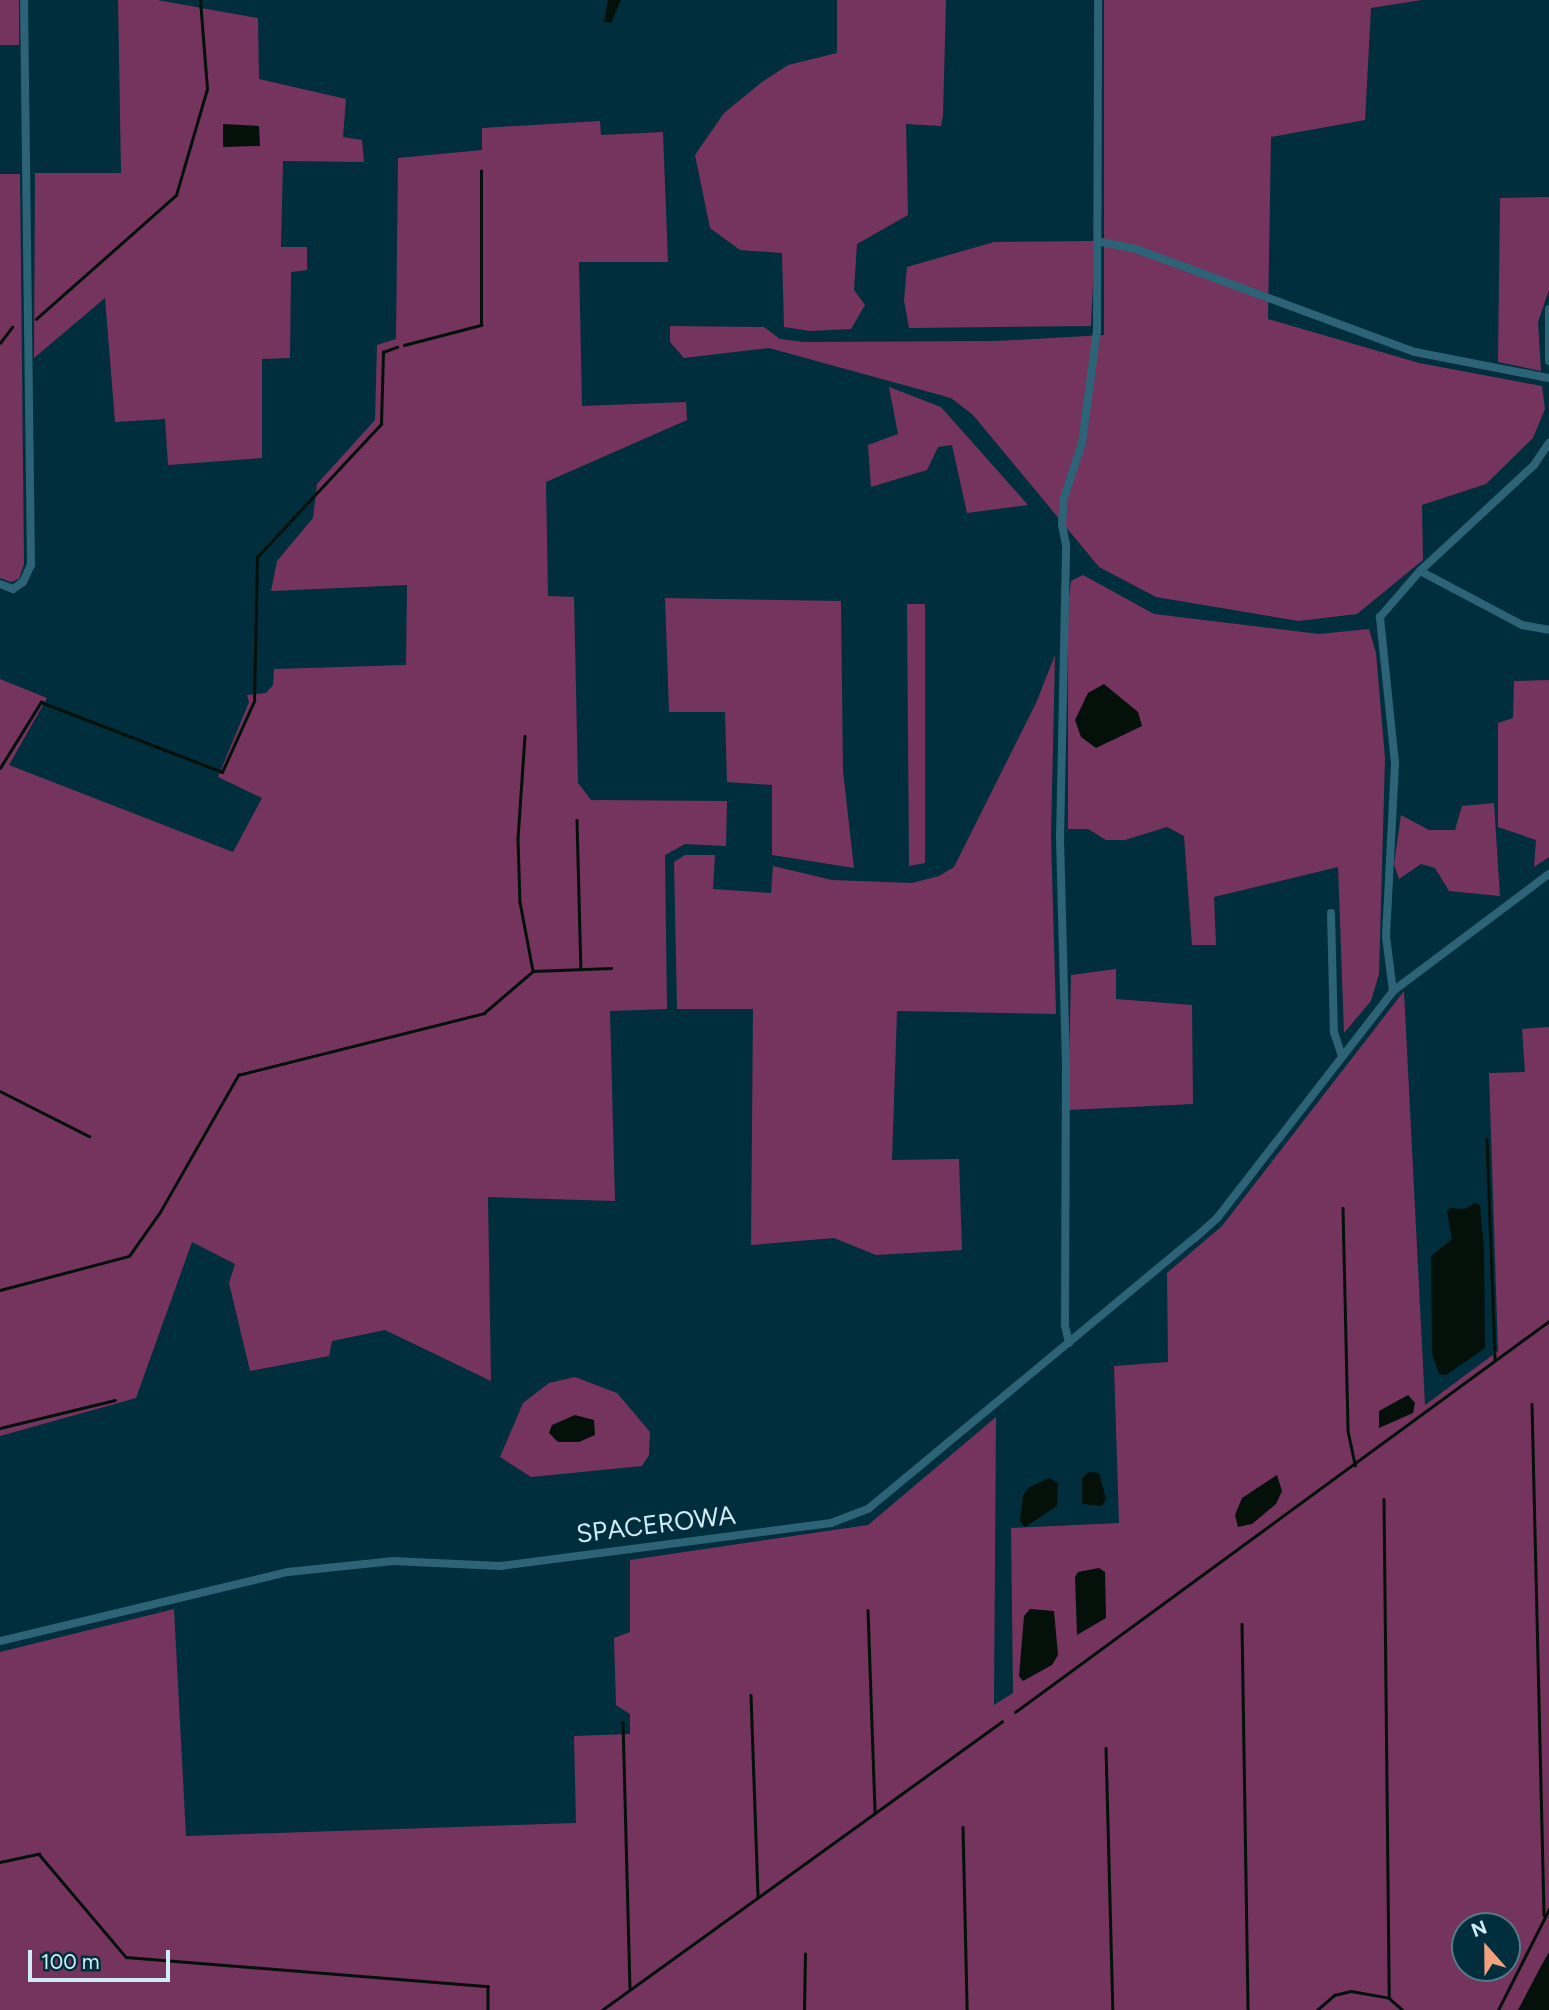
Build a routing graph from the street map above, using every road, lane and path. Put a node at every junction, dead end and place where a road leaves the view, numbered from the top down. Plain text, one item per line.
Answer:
1 (24, 0) edge
2 (1098, 0) edge
3 (1101, 242) junction
4 (1549, 309) edge
5 (1549, 361) edge
6 (1549, 378) edge
7 (1549, 443) edge
8 (1420, 571) junction
9 (0, 584) edge
10 (1549, 630) edge
11 (1549, 874) edge
12 (1331, 913) dead end
13 (1393, 991) junction
14 (1342, 1056) junction
15 (1069, 1343) junction
16 (0, 1641) edge

1 - 9 street
2 - 3 street
3 - 6 street
3 - 15 street
4 - 5 street
7 - 8 street
8 - 10 street
8 - 13 street
11 - 13 street, SPACEROWA
12 - 14 street
13 - 14 street, SPACEROWA
14 - 15 street, SPACEROWA
15 - 16 street, SPACEROWA

